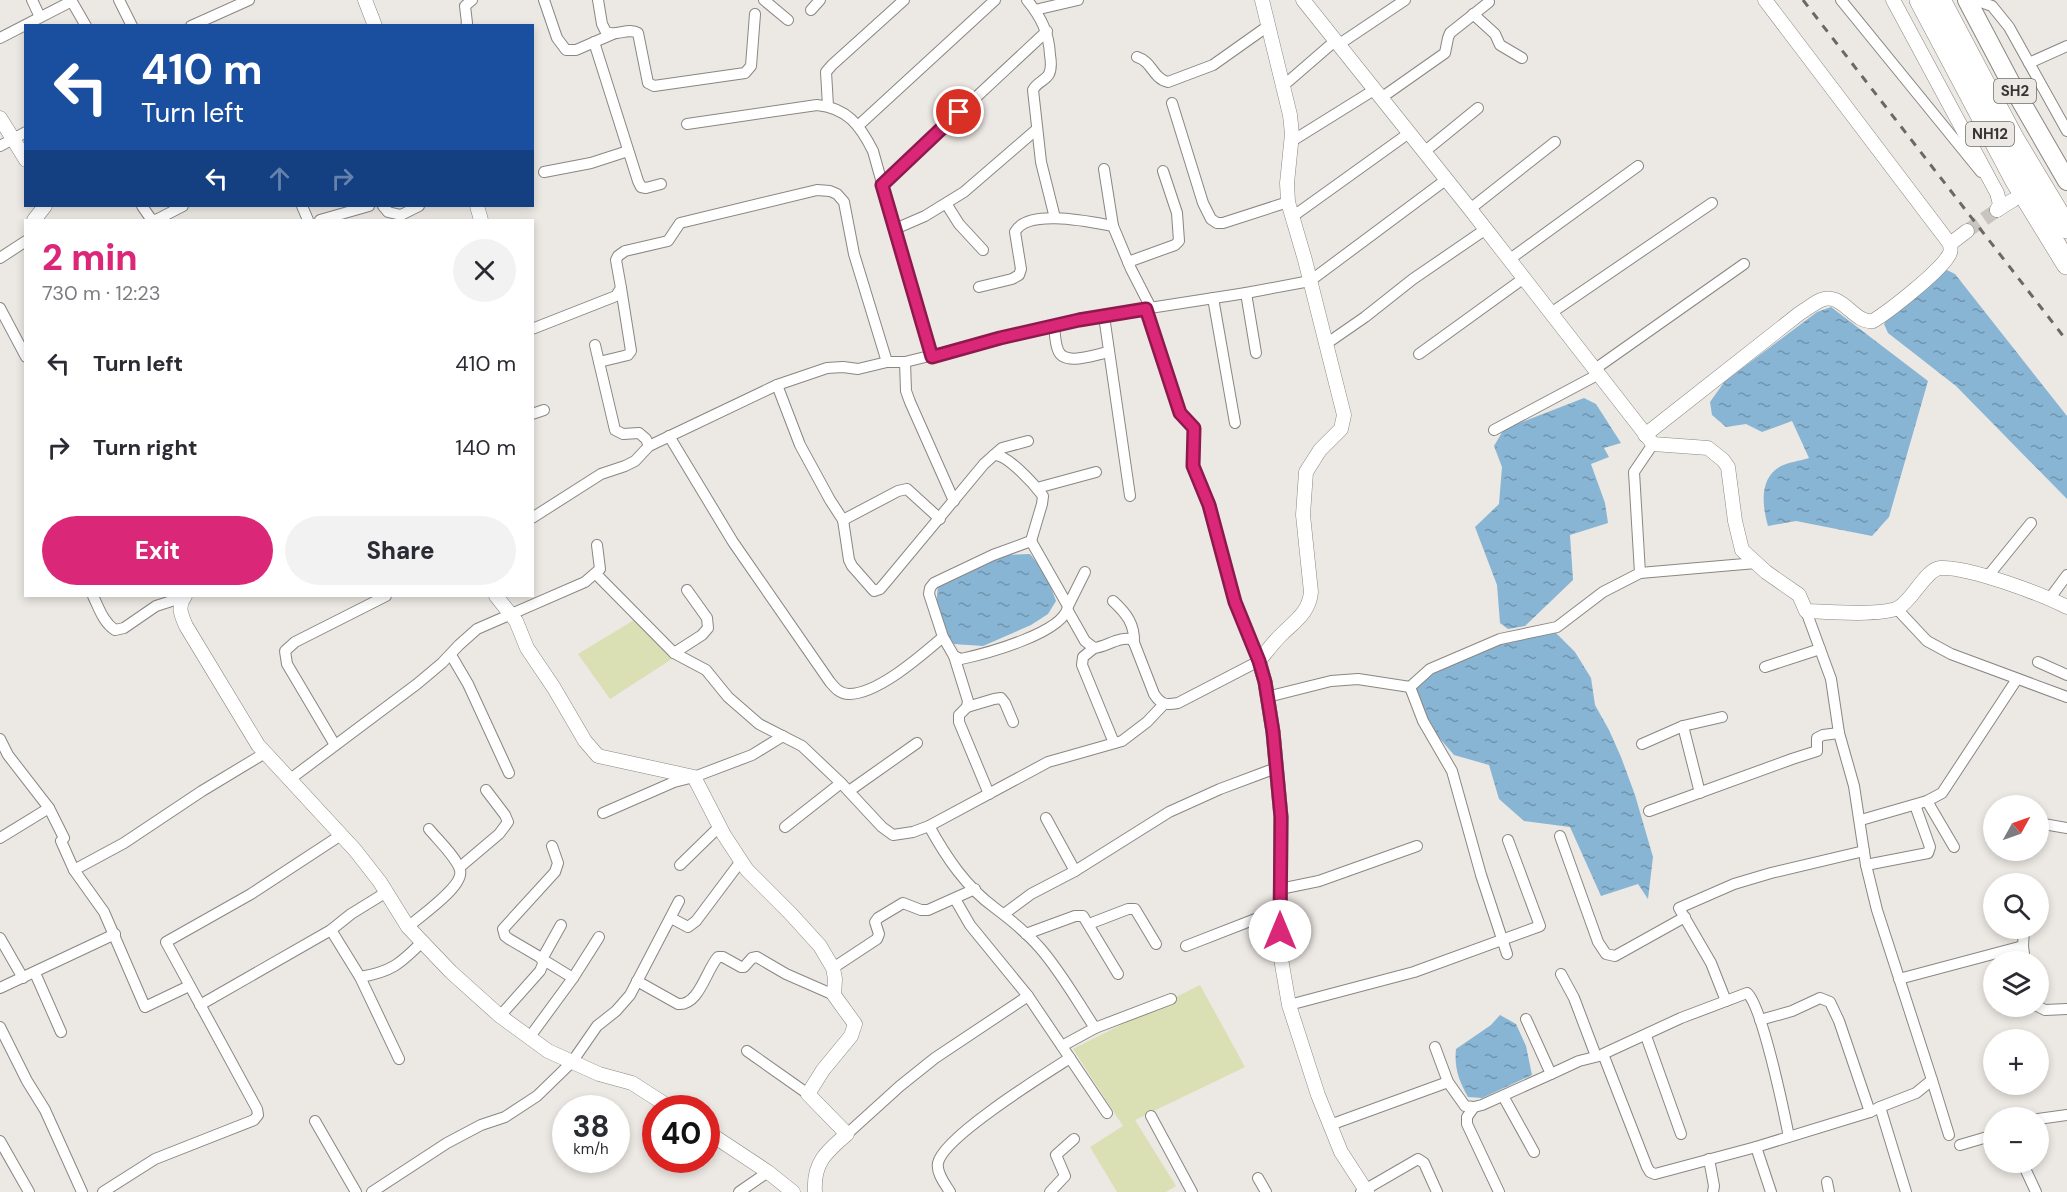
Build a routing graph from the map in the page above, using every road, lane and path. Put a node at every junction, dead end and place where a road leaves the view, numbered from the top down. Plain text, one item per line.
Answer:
1 (32, 0) edge
2 (72, 0) edge
3 (120, 0) edge
4 (365, 0) edge
5 (472, 0) edge
6 (544, 0) edge
7 (598, 0) edge
8 (764, 0) edge
9 (820, 0) edge
10 (904, 0) edge
11 (995, 0) edge
12 (1027, 0) edge
13 (1076, 0) edge
14 (1262, 0) edge
15 (1303, 0) edge
16 (1405, 0) edge
17 (1765, 0) edge
18 (1841, 0) edge
19 (1893, 0) edge
20 (1920, 0) edge
21 (1941, 0) edge
22 (1967, 0) edge
23 (1975, 0) edge
24 (244, 1) edge
25 (1489, 2) dead end
26 (811, 10) dead end
27 (1035, 10) junction
28 (755, 14) dead end
29 (1473, 14) junction
30 (40, 17) junction
31 (788, 20) dead end
32 (27, 24) edge
33 (85, 24) edge
34 (131, 24) edge
35 (195, 24) edge
36 (374, 24) edge
37 (467, 24) edge
38 (24, 25) edge
39 (1268, 26) junction
40 (1047, 31) junction
41 (613, 34) junction
42 (0, 38) edge
43 (594, 42) junction
44 (1336, 43) junction
45 (2067, 46) edge
46 (1137, 57) dead end
47 (1522, 58) dead end
48 (2029, 63) junction
49 (1283, 86) junction
50 (1378, 94) junction
51 (1172, 103) dead end
52 (828, 106) junction
53 (1478, 108) dead end
54 (0, 118) edge
55 (687, 124) dead end
56 (859, 125) junction
57 (1037, 129) junction
58 (2067, 131) edge
59 (1409, 133) junction
60 (19, 135) edge
61 (1292, 141) junction
62 (1555, 142) dead end
63 (0, 147) edge
64 (628, 151) junction
65 (1424, 152) junction
66 (24, 153) edge
67 (1638, 166) dead end
68 (1104, 169) dead end
69 (1163, 171) dead end
70 (544, 172) dead end
71 (1447, 179) junction
72 (2067, 181) edge
73 (661, 184) dead end
74 (882, 185) junction
75 (1993, 186) junction
76 (2013, 200) dead end
77 (1288, 201) junction
78 (1712, 203) dead end
79 (947, 205) junction
80 (181, 207) edge
81 (366, 207) edge
82 (383, 207) edge
83 (416, 207) edge
84 (1470, 209) junction
85 (1292, 217) junction
86 (399, 218) edge
87 (1055, 218) junction
88 (158, 219) edge
89 (324, 219) edge
90 (1113, 226) junction
91 (2067, 228) edge
92 (895, 229) junction
93 (1486, 229) junction
94 (1967, 231) tunnel mouth
95 (24, 242) edge
96 (1950, 244) junction
97 (983, 250) dead end
98 (0, 258) edge
99 (1510, 259) junction
100 (1128, 262) junction
101 (1744, 264) dead end
102 (2067, 264) edge
103 (1524, 278) junction
104 (1310, 281) junction
105 (979, 287) dead end
106 (621, 288) junction
107 (1246, 293) junction
108 (1212, 298) junction
109 (0, 308) edge
110 (1149, 309) junction
111 (1551, 313) junction
112 (1104, 316) junction
113 (1053, 326) junction
114 (534, 328) edge
115 (1326, 344) junction
116 (595, 345) dead end
117 (1109, 352) junction
118 (24, 353) edge
119 (1256, 353) dead end
120 (1419, 354) dead end
121 (932, 357) junction
122 (599, 362) junction
123 (887, 362) junction
124 (905, 362) junction
125 (1597, 372) junction
126 (777, 385) junction
127 (544, 410) dead end
128 (534, 413) edge
129 (1235, 423) dead end
130 (1494, 430) dead end
131 (669, 436) junction
132 (1649, 440) junction
133 (1028, 441) dead end
134 (649, 446) junction
135 (994, 455) junction
136 (1096, 472) dead end
137 (1037, 488) junction
138 (1130, 496) dead end
139 (954, 501) junction
140 (534, 517) edge
141 (940, 519) junction
142 (843, 520) junction
143 (2031, 523) dead end
144 (1031, 541) junction
145 (597, 545) dead end
146 (1756, 563) junction
147 (1085, 572) dead end
148 (1640, 573) junction
149 (596, 574) junction
150 (2067, 575) edge
151 (1988, 576) junction
152 (687, 590) dead end
153 (94, 597) edge
154 (182, 597) edge
155 (184, 597) edge
156 (384, 597) edge
157 (497, 597) edge
158 (2050, 598) junction
159 (1113, 601) dead end
160 (2067, 607) edge
161 (1068, 609) junction
162 (1897, 609) junction
163 (1806, 611) junction
164 (509, 614) junction
165 (943, 637) junction
166 (1134, 643) junction
167 (1094, 648) junction
168 (1820, 650) junction
169 (674, 653) junction
170 (451, 655) junction
171 (954, 657) junction
172 (1259, 661) junction
173 (2038, 662) dead end
174 (1765, 667) dead end
175 (2067, 675) edge
176 (2017, 679) junction
177 (1410, 687) junction
178 (1267, 697) junction
179 (2067, 697) edge
180 (1164, 704) junction
181 (967, 707) junction
182 (1722, 717) dead end
183 (1013, 722) dead end
184 (1683, 726) junction
185 (1839, 734) junction
186 (783, 736) junction
187 (0, 739) edge
188 (917, 743) dead end
189 (1114, 744) junction
190 (1642, 744) dead end
191 (335, 745) junction
192 (265, 753) junction
193 (1276, 768) junction
194 (509, 773) dead end
195 (694, 777) junction
196 (289, 780) junction
197 (845, 787) junction
198 (486, 790) dead end
199 (1700, 793) junction
200 (989, 794) junction
201 (1927, 801) junction
202 (1916, 805) junction
203 (49, 808) junction
204 (1649, 811) dead end
205 (603, 813) dead end
206 (1047, 818) dead end
207 (1861, 820) junction
208 (2049, 825) edge
209 (720, 826) junction
210 (929, 826) junction
211 (785, 827) dead end
212 (2067, 828) edge
213 (429, 829) dead end
214 (341, 835) junction
215 (1560, 836) dead end
216 (0, 838) edge
217 (1508, 840) dead end
218 (552, 846) dead end
219 (1417, 846) dead end
220 (1954, 847) dead end
221 (1864, 851) junction
222 (741, 861) junction
223 (681, 865) dead end
224 (1866, 865) junction
225 (460, 867) junction
226 (74, 870) junction
227 (1075, 871) junction
228 (975, 889) junction
229 (1280, 889) junction
230 (385, 893) junction
231 (956, 899) junction
232 (680, 901) dead end
233 (1281, 909) junction
234 (1004, 914) junction
235 (1685, 917) junction
236 (671, 918) junction
237 (1089, 924) junction
238 (561, 925) dead end
239 (408, 927) junction
240 (331, 930) junction
241 (115, 934) junction
242 (1026, 934) junction
243 (599, 937) dead end
244 (0, 938) edge
245 (2023, 939) edge
246 (1502, 940) junction
247 (422, 942) junction
248 (1156, 944) dead end
249 (1186, 946) dead end
250 (2023, 946) junction
251 (2024, 951) edge
252 (1507, 954) dead end
253 (542, 959) junction
254 (833, 968) junction
255 (35, 973) junction
256 (1118, 974) dead end
257 (1561, 974) dead end
258 (360, 977) junction
259 (23, 978) junction
260 (573, 978) junction
261 (1899, 980) junction
262 (637, 981) junction
263 (189, 986) junction
264 (0, 988) edge
265 (834, 995) junction
266 (1028, 996) junction
267 (1171, 999) dead end
268 (1726, 1002) junction
269 (200, 1005) junction
270 (1289, 1005) junction
271 (2067, 1009) edge
272 (2049, 1010) edge
273 (500, 1016) junction
274 (1526, 1019) dead end
275 (1760, 1020) junction
276 (0, 1027) edge
277 (1095, 1028) junction
278 (61, 1032) dead end
279 (1646, 1036) junction
280 (529, 1038) junction
281 (1062, 1046) junction
282 (1435, 1047) dead end
283 (747, 1051) dead end
284 (1600, 1055) junction
285 (1070, 1058) junction
286 (399, 1059) dead end
287 (572, 1062) junction
288 (1551, 1074) junction
289 (1932, 1080) junction
290 (1448, 1082) junction
291 (808, 1094) junction
292 (651, 1095) edge
293 (1503, 1096) junction
294 (1473, 1107) junction
295 (1875, 1110) junction
296 (1107, 1113) dead end
297 (2067, 1115) edge
298 (1151, 1116) dead end
299 (2049, 1117) edge
300 (315, 1121) dead end
301 (1330, 1125) junction
302 (847, 1134) junction
303 (1681, 1134) dead end
304 (1949, 1135) dead end
305 (1789, 1137) junction
306 (1074, 1138) dead end
307 (1983, 1138) edge
308 (720, 1140) edge
309 (0, 1141) edge
310 (1960, 1145) dead end
311 (1756, 1147) junction
312 (1534, 1152) dead end
313 (1709, 1159) junction
314 (768, 1172) junction
315 (2027, 1173) edge
316 (1258, 1178) dead end
317 (1364, 1191) edge
318 (29, 1192) edge
319 (82, 1192) edge
320 (103, 1192) edge
321 (356, 1192) edge
322 (372, 1192) edge
323 (739, 1192) edge
324 (793, 1192) edge
325 (815, 1192) edge
326 (950, 1192) edge
327 (1050, 1192) edge
328 (1192, 1192) edge
329 (1266, 1192) edge
330 (1437, 1192) edge
331 (1499, 1192) edge
332 (1713, 1192) edge
333 (1771, 1192) edge
334 (1906, 1192) edge
335 (2036, 1192) edge

1 - 30 street
2 - 30 street
2 - 33 street
3 - 34 street
4 - 36 street
5 - 37 street
6 - 43 street
7 - 41 street
8 - 31 street
9 - 26 street
10 - 52 street
11 - 56 street
12 - 27 street
13 - 27 street
14 - 39 street
15 - 44 street
16 - 44 street
17 - 96 street
18 - 75 street
19 - 75 street
20 - 102 highway, NH12
21 - 91 highway, NH12
22 - 72 main road, SH2
23 - 48 street
24 - 35 street
25 - 29 street
27 - 40 street
28 - 41 street
29 - 47 street
29 - 50 street
30 - 32 street
38 - 42 street
39 - 46 street
39 - 49 street
40 - 57 street
40 - 74 street
41 - 43 street
43 - 64 street
44 - 49 street
44 - 50 street
45 - 48 street
48 - 58 street
49 - 61 street
50 - 59 street
50 - 61 street
51 - 77 street
52 - 55 street
52 - 56 street
53 - 65 street
54 - 60 street
56 - 74 street
57 - 79 street
57 - 87 street
59 - 65 street
59 - 85 street
60 - 63 street
60 - 66 street
61 - 77 street
62 - 84 street
64 - 70 street
64 - 73 street
65 - 71 street
67 - 99 street
68 - 90 street
69 - 100 street
71 - 84 street
71 - 104 street
74 - 92 street
75 - 76 street
77 - 85 street
78 - 111 street
79 - 92 street
79 - 97 street
80 - 88 street
81 - 89 street
82 - 86 street
83 - 86 street
84 - 93 street
85 - 104 street
87 - 90 street
87 - 105 street
90 - 100 street
92 - 121 street
93 - 99 street
93 - 115 street
94 - 96 street
95 - 98 street
96 - 132 street
99 - 103 street
100 - 110 street
101 - 125 street
103 - 111 street
103 - 120 street
104 - 107 street
104 - 115 street
106 - 114 street
106 - 122 street
106 - 123 street
107 - 108 street
107 - 119 street
108 - 110 street
108 - 129 street
109 - 118 street
110 - 112 street
110 - 172 street
111 - 125 street
112 - 113 street
112 - 117 street
113 - 117 street
113 - 121 street
115 - 172 street
116 - 122 street
117 - 138 street
121 - 124 street
122 - 134 street
123 - 124 street
123 - 126 street
124 - 139 street
125 - 130 street
125 - 132 street
126 - 131 street
126 - 142 street
127 - 128 street
131 - 134 street
131 - 165 street
132 - 146 street
132 - 148 street
133 - 135 street
134 - 140 street
135 - 137 street
135 - 139 street
136 - 137 street
137 - 144 street
139 - 141 street
141 - 142 street
141 - 142 street
143 - 151 street
144 - 161 street
144 - 165 street
145 - 149 street
146 - 148 street
146 - 163 street
147 - 161 street
148 - 177 street
149 - 164 street
149 - 169 street
150 - 158 street
151 - 158 street
151 - 162 street
152 - 169 street
153 - 154 street
155 - 192 street
156 - 191 street
157 - 164 street
158 - 160 street
159 - 166 street
161 - 167 street
161 - 171 street
162 - 163 street
162 - 176 street
163 - 168 street
164 - 170 street
164 - 195 street
165 - 171 street
166 - 167 street
166 - 180 street
167 - 189 street
168 - 174 street
168 - 185 street
169 - 186 street
170 - 191 street
170 - 194 street
171 - 181 street
172 - 178 street
172 - 180 street
173 - 175 street
176 - 179 street
176 - 201 street
177 - 178 street
177 - 246 street
178 - 193 street
180 - 189 street
181 - 183 street
181 - 200 street
182 - 184 street
184 - 190 street
184 - 199 street
185 - 199 street
185 - 207 street
186 - 195 street
186 - 197 street
187 - 203 street
188 - 197 street
189 - 200 street
191 - 196 street
192 - 196 street
192 - 226 street
193 - 227 street
193 - 229 street
195 - 205 street
195 - 209 street
196 - 214 street
197 - 210 street
197 - 211 street
198 - 225 street
199 - 204 street
200 - 210 street
201 - 202 street
201 - 220 street
202 - 207 street
202 - 224 street
203 - 216 street
203 - 226 street
206 - 227 street
207 - 221 street
208 - 212 street
209 - 222 street
209 - 223 street
210 - 228 street
213 - 225 street
214 - 230 street
214 - 263 street
215 - 235 street
217 - 246 street
218 - 253 street
219 - 229 street
221 - 224 street
221 - 235 street
222 - 236 street
222 - 254 street
224 - 261 street
225 - 239 street
226 - 241 street
227 - 234 street
228 - 231 street
228 - 234 street
229 - 233 street
230 - 239 street
230 - 240 street
231 - 254 street
231 - 266 street
232 - 236 street
233 - 249 street
233 - 270 street
234 - 242 street
235 - 268 street
236 - 262 street
237 - 242 street
237 - 248 street
237 - 256 street
238 - 253 street
239 - 247 street
240 - 258 street
240 - 269 street
241 - 255 street
241 - 263 street
242 - 277 street
243 - 260 street
244 - 259 street
245 - 250 street
246 - 252 street
246 - 270 street
247 - 258 street
247 - 273 street
250 - 251 street
250 - 261 street
253 - 260 street
253 - 273 street
254 - 265 street
255 - 259 street
255 - 278 street
257 - 284 street
258 - 286 street
259 - 264 street
260 - 280 street
261 - 289 street
262 - 265 street
262 - 287 street
263 - 269 street
265 - 291 street
266 - 281 street
266 - 302 street
267 - 277 street
268 - 275 street
268 - 279 street
269 - 320 street
270 - 301 street
271 - 272 street
273 - 280 street
274 - 288 street
275 - 295 street
275 - 305 street
276 - 319 street
277 - 281 street
279 - 284 street
279 - 303 street
280 - 287 street
281 - 285 street
282 - 290 street
283 - 291 street
284 - 288 street
284 - 313 street
285 - 296 street
285 - 326 street
287 - 292 street
287 - 322 street
288 - 293 street
289 - 295 street
289 - 304 street
290 - 294 street
290 - 301 street
291 - 302 street
293 - 294 street
293 - 312 street
294 - 331 street
295 - 305 street
295 - 334 street
297 - 299 street
298 - 328 street
300 - 321 street
301 - 317 street
302 - 325 street
305 - 311 street
306 - 327 street
307 - 310 street
308 - 314 street
309 - 318 street
311 - 313 street
311 - 333 street
313 - 332 street
314 - 323 street
314 - 324 street
315 - 335 street
316 - 329 street
317 - 330 street

